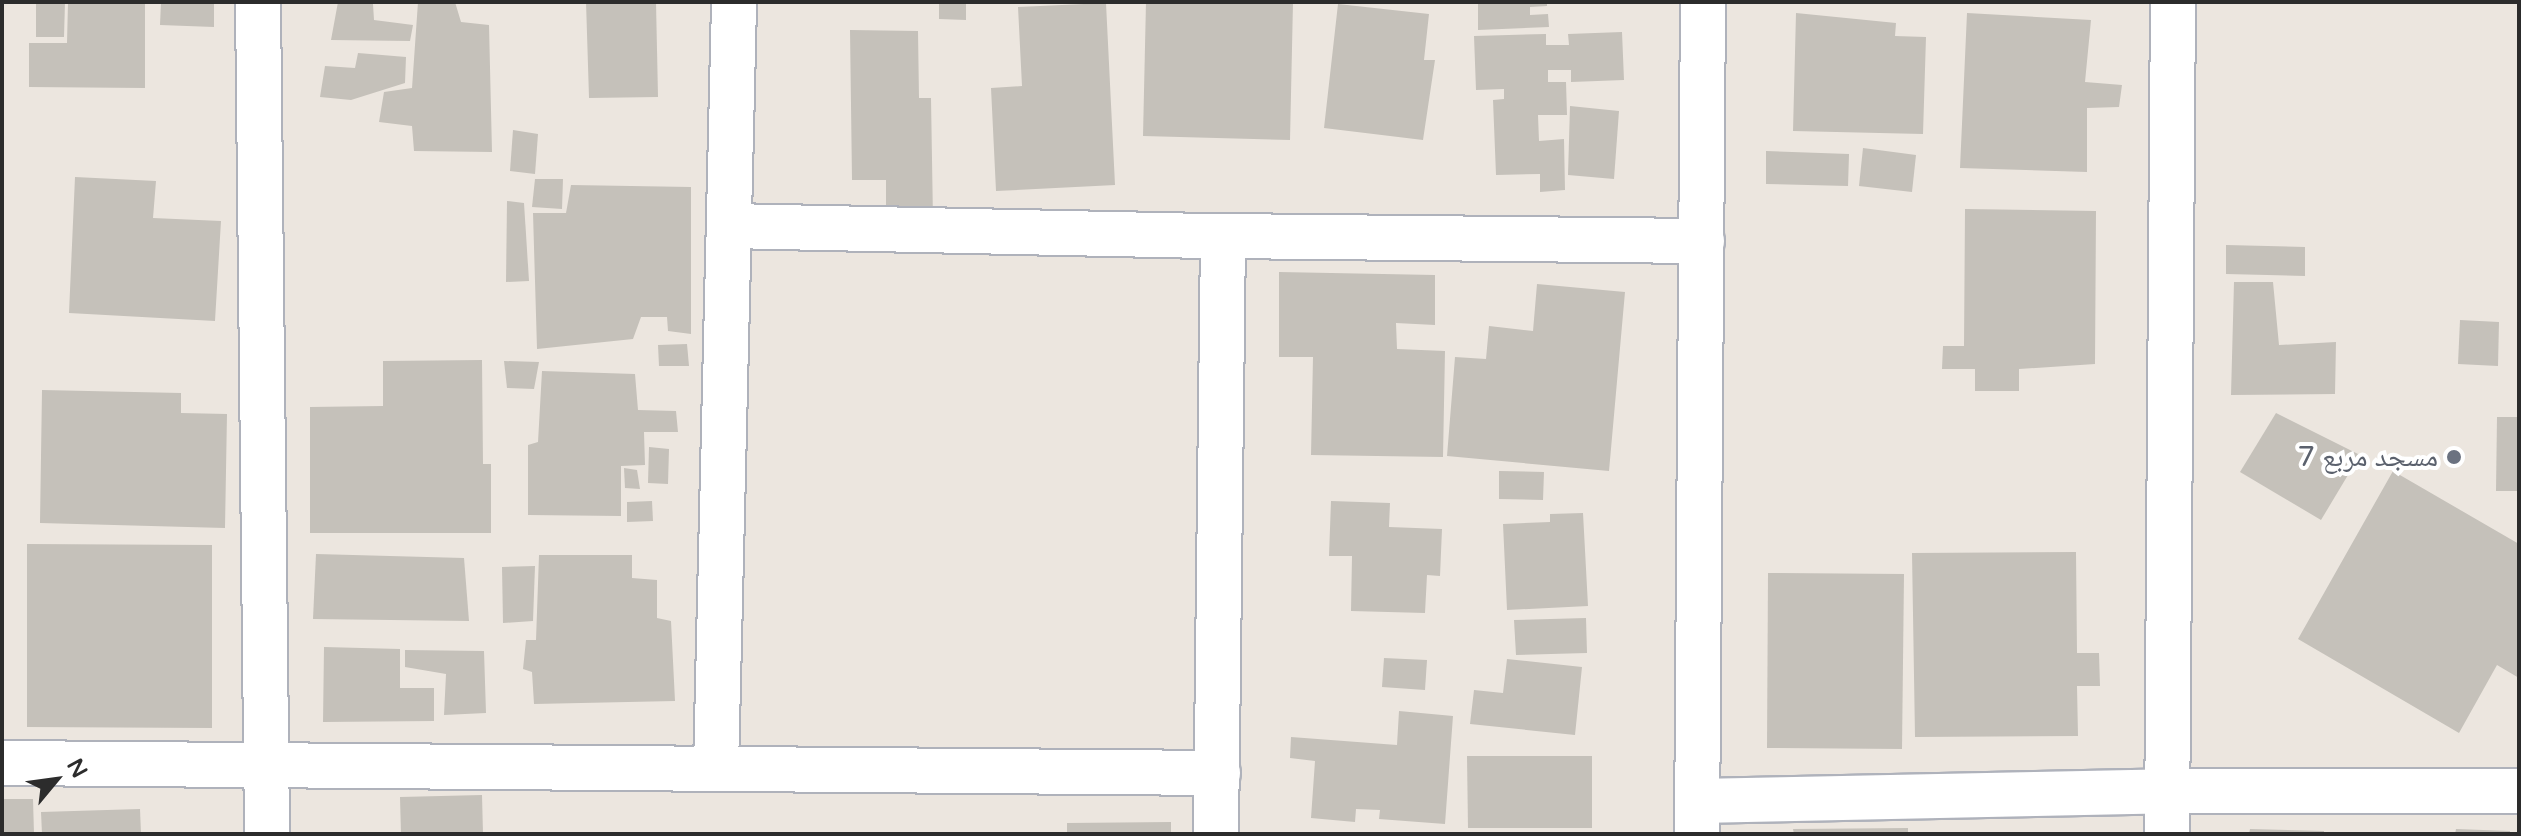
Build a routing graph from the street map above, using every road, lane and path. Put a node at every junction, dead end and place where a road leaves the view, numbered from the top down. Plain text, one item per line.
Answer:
1 (258, 2) edge
2 (734, 2) edge
3 (1703, 2) edge
4 (2173, 2) edge
5 (729, 226) junction
6 (1223, 236) junction
7 (1702, 241) junction
8 (2, 763) edge
9 (266, 768) junction
10 (716, 768) junction
11 (1218, 773) junction
12 (2168, 791) junction
13 (2519, 791) edge
14 (1698, 817) edge
15 (267, 834) edge
16 (1216, 834) edge
17 (2167, 834) edge

1 - 9 street
2 - 5 street
3 - 7 street
4 - 12 street
5 - 6 street
5 - 10 street
6 - 7 street
6 - 11 street
7 - 14 street
8 - 9 street
9 - 10 street
9 - 15 street
10 - 11 street
11 - 16 street
12 - 13 street
12 - 14 street
12 - 17 street

